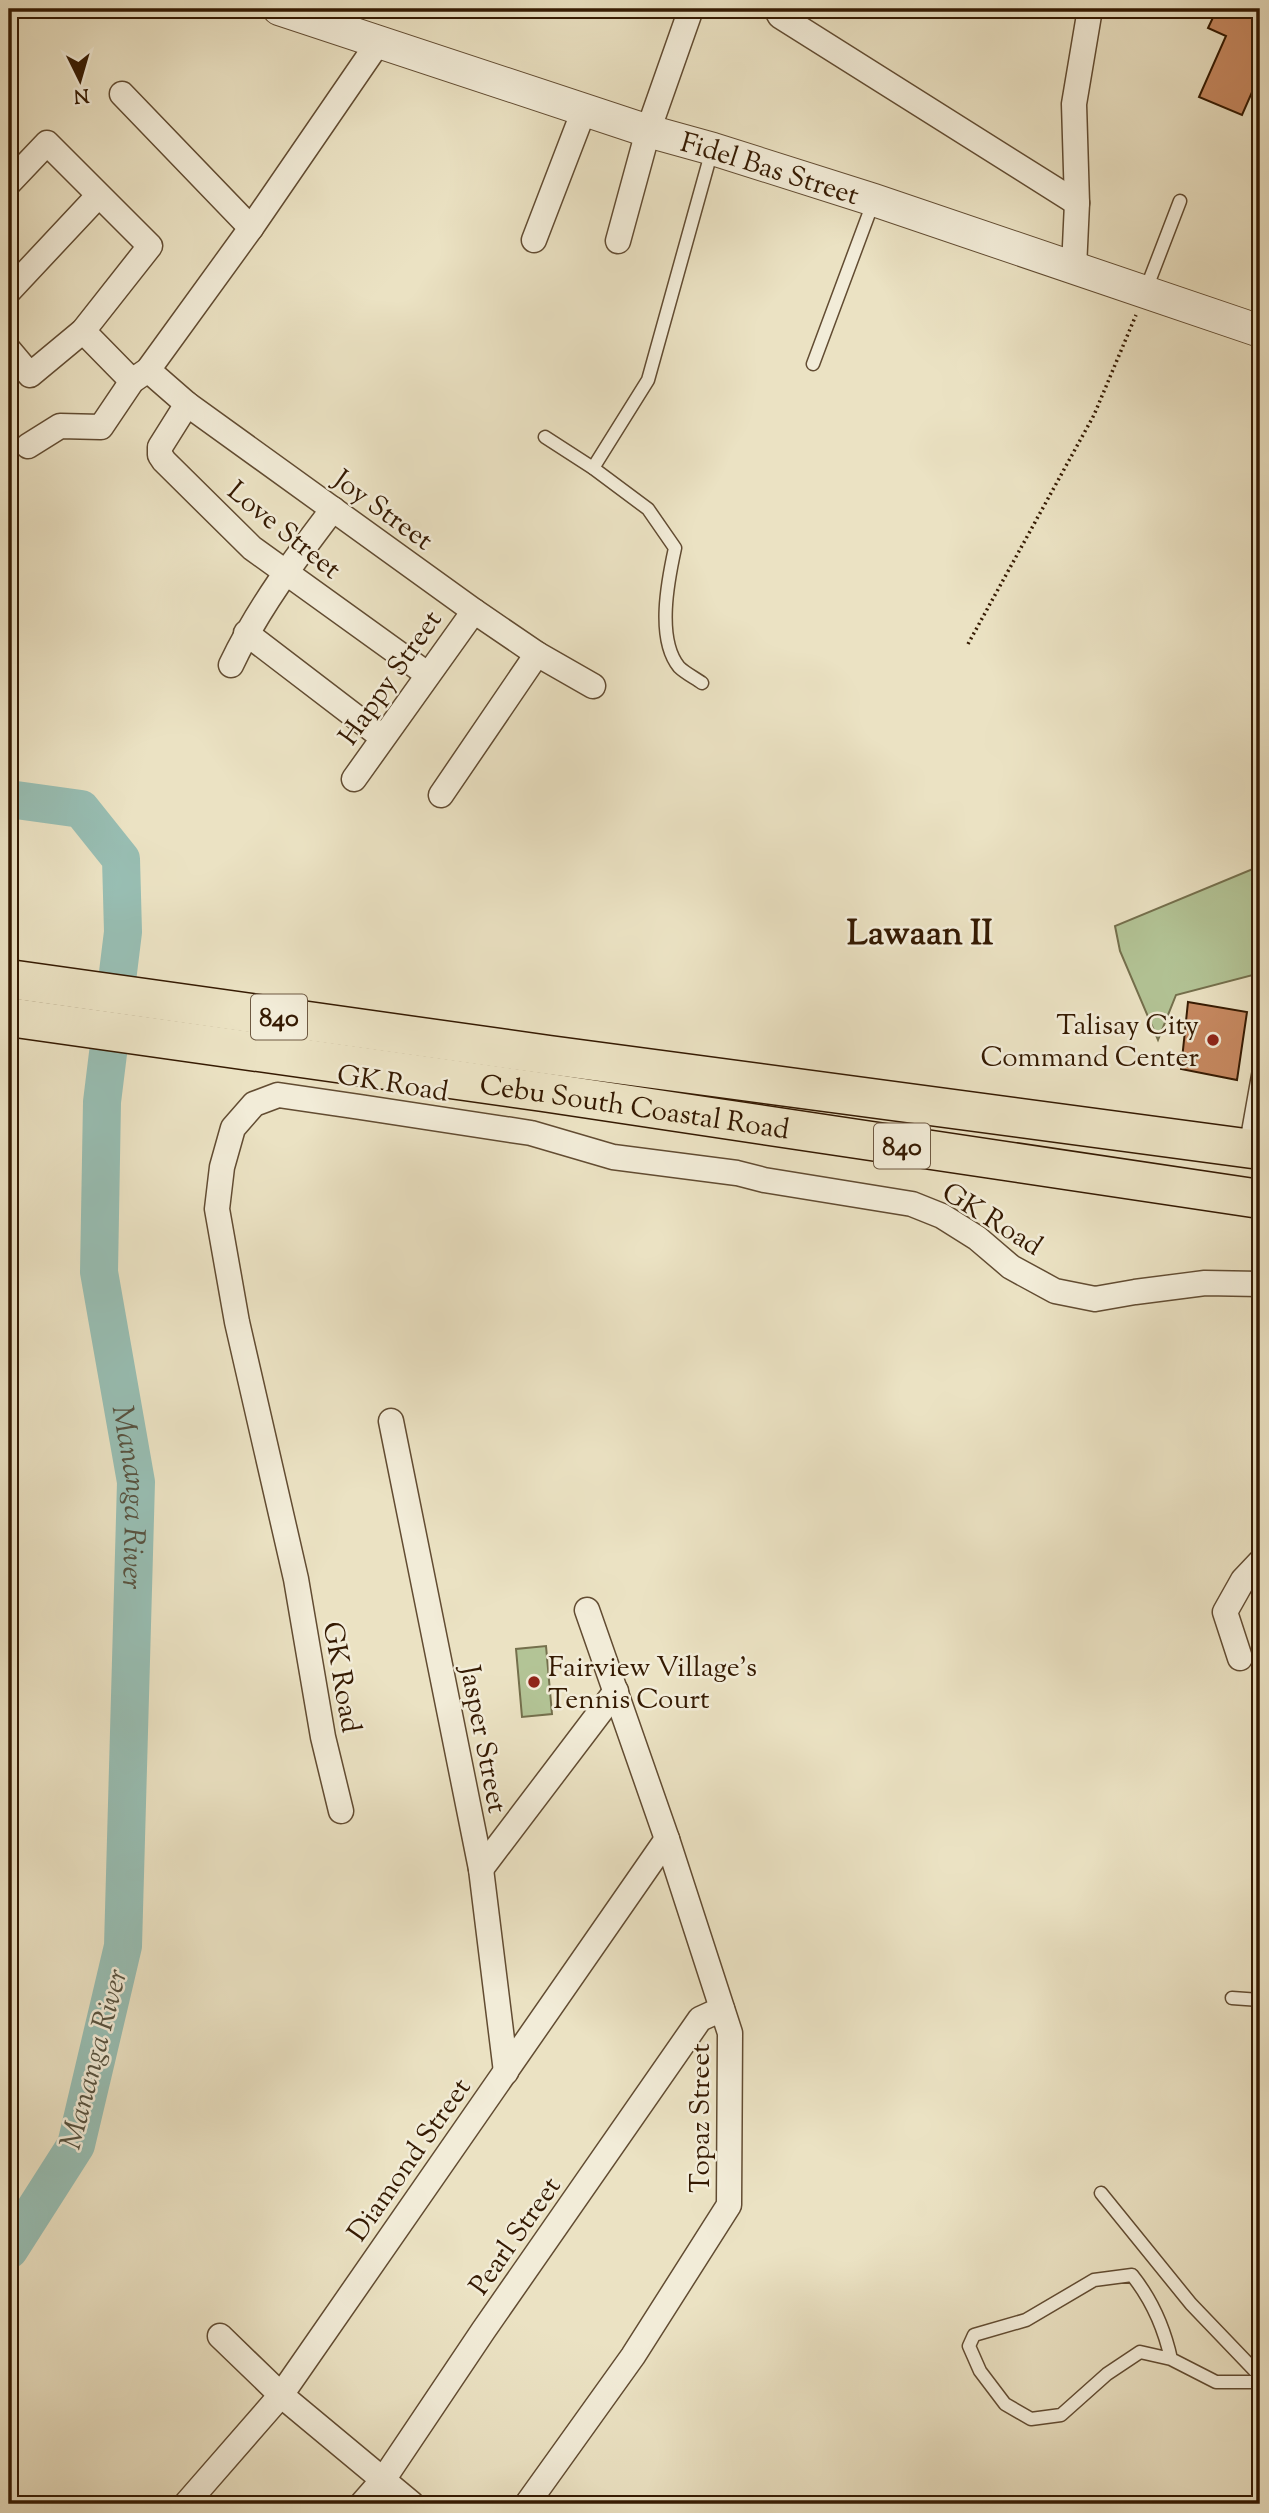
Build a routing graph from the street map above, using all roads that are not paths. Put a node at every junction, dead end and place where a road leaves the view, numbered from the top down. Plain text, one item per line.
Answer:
1 (279, 9) edge
2 (691, 9) edge
3 (776, 9) edge
4 (1090, 9) edge
5 (378, 43) junction
6 (122, 94) dead end
7 (584, 110) junction
8 (648, 131) junction
9 (713, 149) junction
10 (9, 183) edge
11 (98, 195) junction
12 (874, 200) junction
13 (1180, 201) dead end
14 (1077, 203) junction
15 (251, 228) junction
16 (534, 240) dead end
17 (618, 241) dead end
18 (1074, 268) junction
19 (9, 291) edge
20 (1145, 293) junction
21 (83, 331) junction
22 (1260, 331) edge
23 (9, 350) edge
24 (813, 364) dead end
25 (140, 375) junction
26 (187, 404) junction
27 (544, 437) dead end
28 (28, 446) dead end
29 (593, 468) junction
30 (333, 509) junction
31 (285, 572) junction
32 (474, 611) junction
33 (246, 633) junction
34 (537, 654) junction
35 (232, 665) dead end
36 (427, 674) junction
37 (702, 683) dead end
38 (593, 686) dead end
39 (382, 737) junction
40 (354, 779) dead end
41 (441, 794) dead end
42 (9, 979) edge
43 (9, 1017) edge
44 (1260, 1064) edge
45 (1252, 1149) edge
46 (1260, 1199) edge
47 (1260, 1284) edge
48 (391, 1421) dead end
49 (1260, 1562) edge
50 (587, 1610) dead end
51 (1240, 1658) dead end
52 (616, 1691) junction
53 (341, 1811) dead end
54 (667, 1839) junction
55 (481, 1869) junction
56 (1233, 1998) dead end
57 (1260, 2000) edge
58 (722, 2009) junction
59 (506, 2071) junction
60 (1101, 2193) dead end
61 (220, 2336) dead end
62 (1171, 2359) junction
63 (1260, 2376) edge
64 (1260, 2382) edge
65 (281, 2395) junction
66 (383, 2480) junction
67 (186, 2504) edge
68 (362, 2504) edge
69 (412, 2504) edge
70 (527, 2504) edge

1 - 5 street, Fidel Bas Street
2 - 8 street
3 - 14 street
4 - 14 street
5 - 7 street, Fidel Bas Street
5 - 15 street
6 - 15 street
7 - 8 street, Fidel Bas Street
7 - 16 street
8 - 9 street, Fidel Bas Street
8 - 17 street
9 - 12 street, Fidel Bas Street
9 - 29 lane
10 - 11 street
11 - 19 street
11 - 21 street
12 - 18 street, Fidel Bas Street
12 - 24 lane
13 - 20 lane
14 - 18 street
15 - 25 street
18 - 20 street, Fidel Bas Street
20 - 22 street, Fidel Bas Street
21 - 23 street
21 - 25 street, Joy Street
25 - 26 street, Joy Street
25 - 28 street
26 - 30 street, Joy Street
26 - 31 street, Love Street
27 - 29 lane
29 - 37 lane
30 - 31 street
30 - 32 street, Joy Street
31 - 33 street
31 - 36 street, Love Street
32 - 34 street, Joy Street
32 - 36 street, Happy Street
33 - 35 street
33 - 39 street
34 - 38 street, Joy Street
34 - 41 street
36 - 39 street, Happy Street
39 - 40 street, Happy Street
42 - 45 highway, Cebu South Coastal Road / 840
43 - 46 highway, Cebu South Coastal Road / 840
44 - 45 lane
47 - 53 street, GK Road
48 - 55 street, Jasper Street
49 - 51 street
50 - 52 street, Topaz Street
52 - 54 street, Topaz Street
52 - 55 street
54 - 58 street, Topaz Street
54 - 59 street, Diamond Street
55 - 59 street, Jasper Street
56 - 57 lane
58 - 66 street, Pearl Street
58 - 70 street, Topaz Street
59 - 65 street, Diamond Street
60 - 63 lane
61 - 65 street
62 - 62 lane
62 - 64 lane
65 - 66 street
65 - 67 street, Diamond Street
66 - 68 street, Pearl Street
66 - 69 street

